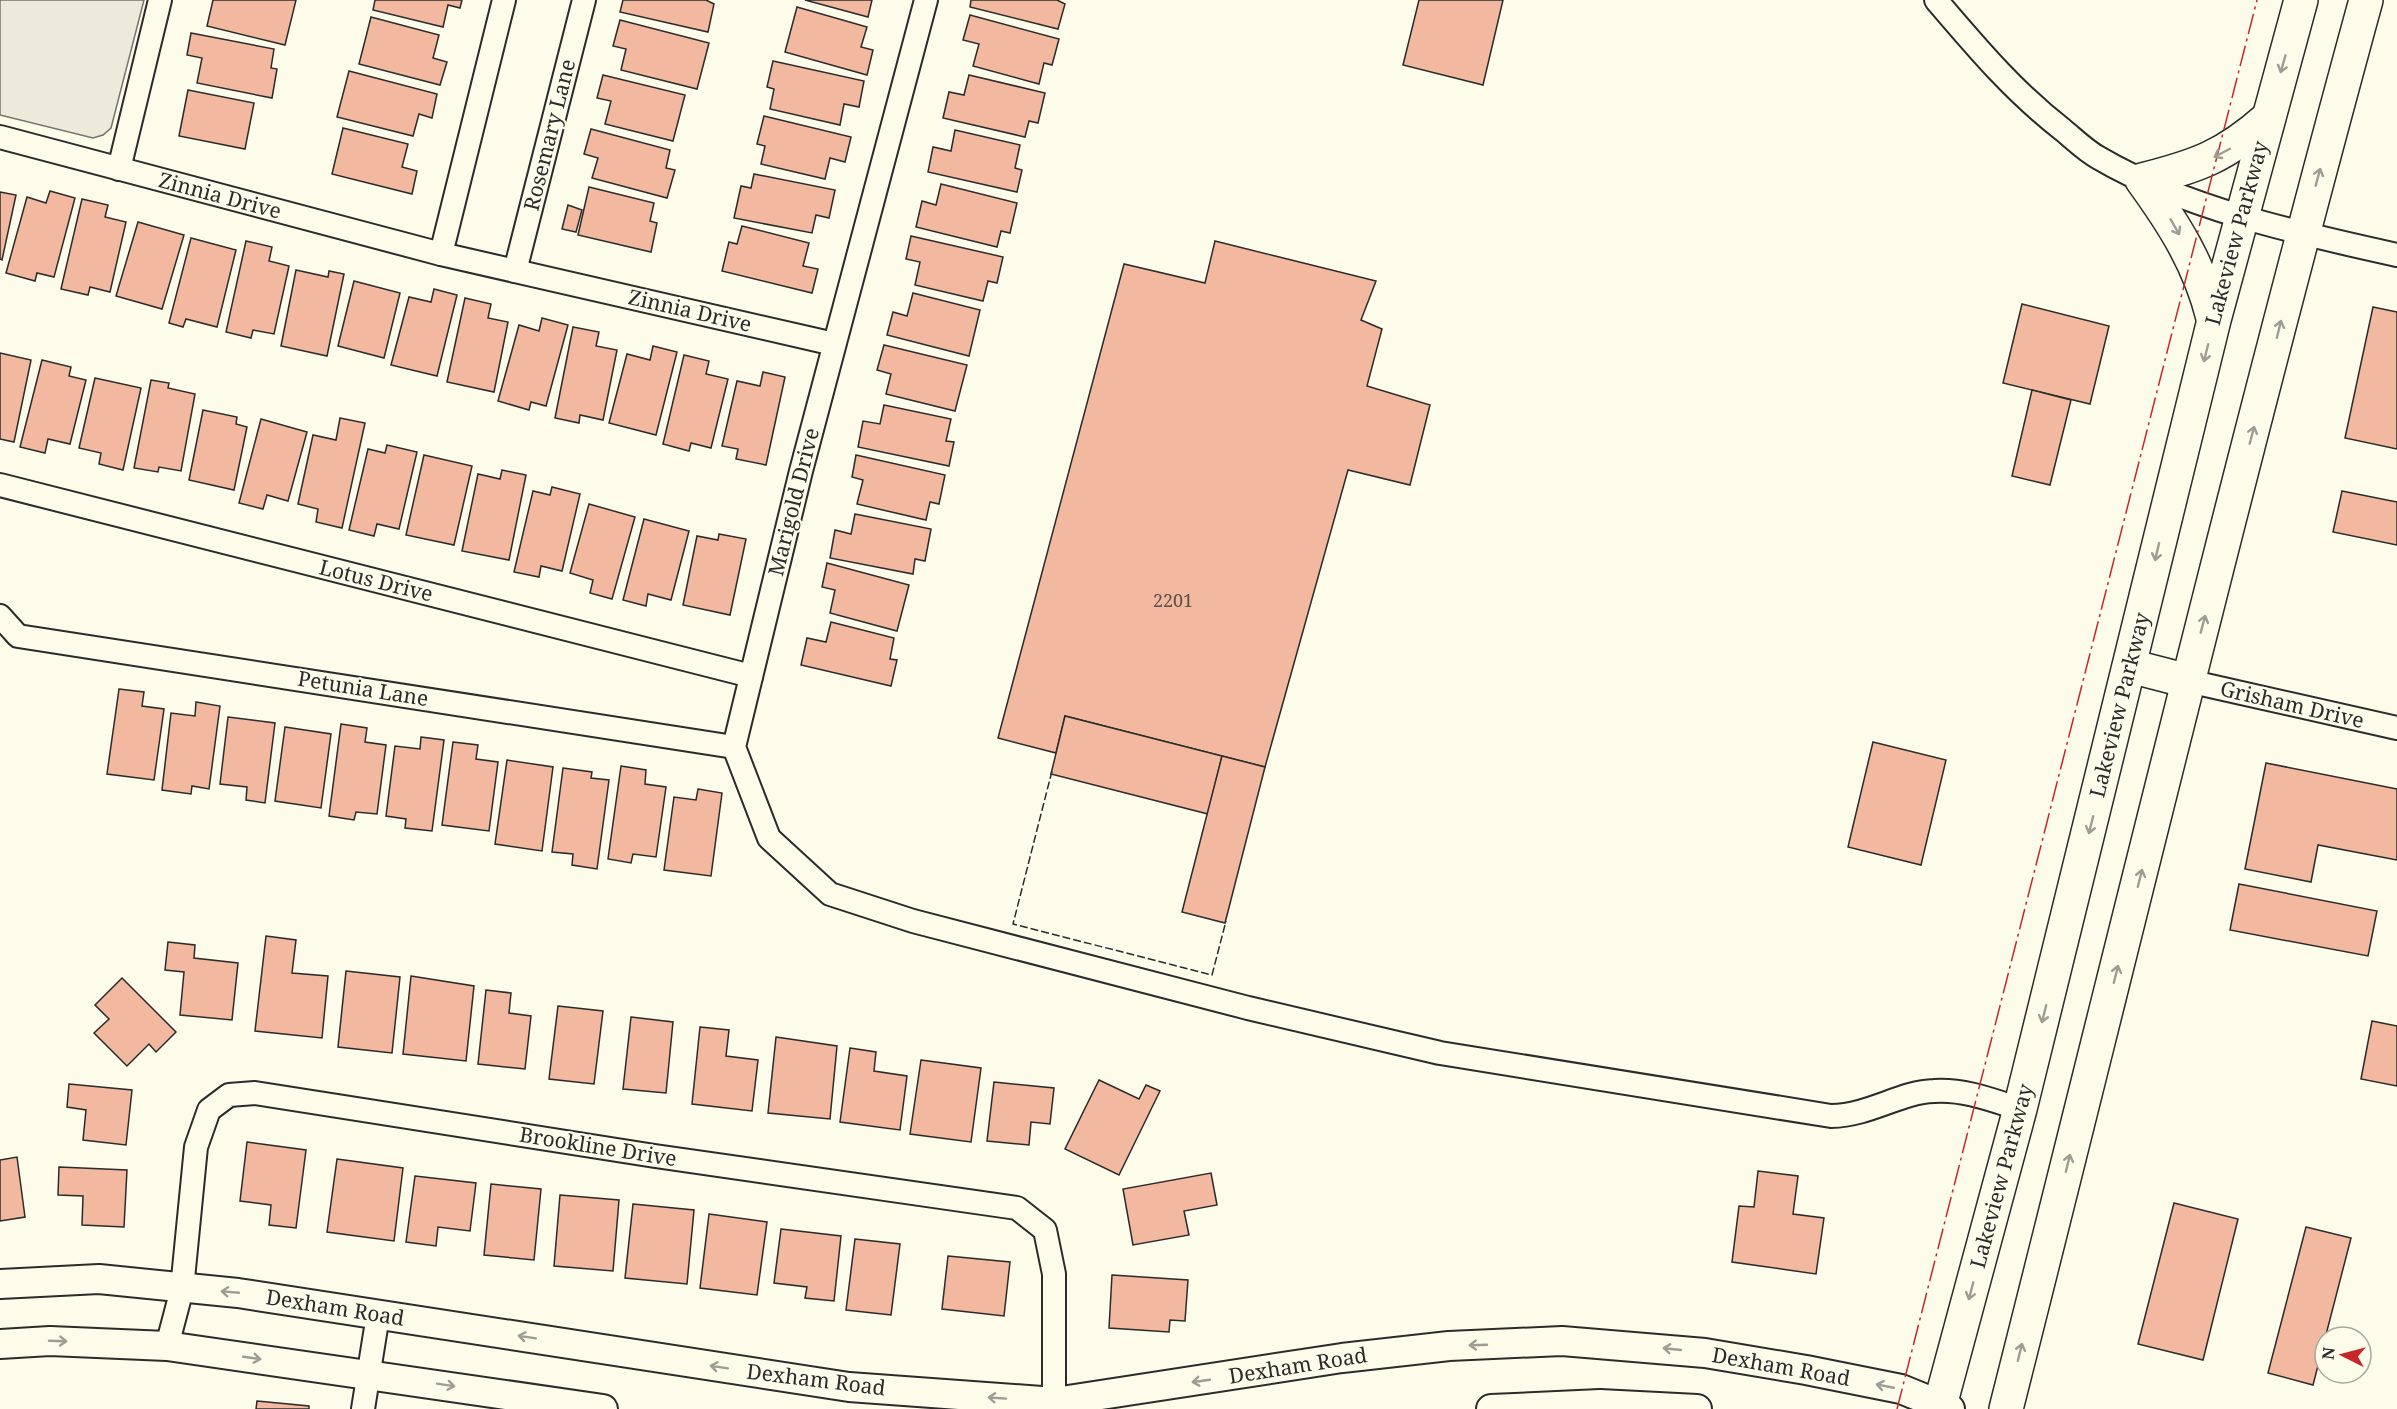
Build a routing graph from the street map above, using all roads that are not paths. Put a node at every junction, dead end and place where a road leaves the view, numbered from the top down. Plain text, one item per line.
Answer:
1 (160, 0) edge
2 (504, 0) edge
3 (584, 0) edge
4 (926, 0) edge
5 (1936, 0) edge
6 (2301, 0) edge
7 (2366, 0) edge
8 (2268, 118) junction
9 (0, 137) edge
10 (119, 169) junction
11 (2142, 180) junction
12 (2241, 215) junction
13 (2302, 233) junction
14 (441, 254) junction
15 (2397, 255) edge
16 (515, 271) junction
17 (2214, 320) junction
18 (834, 344) junction
19 (0, 485) edge
20 (0, 616) edge
21 (2130, 666) junction
22 (751, 676) junction
23 (2188, 681) junction
24 (2397, 728) edge
25 (734, 747) junction
26 (2020, 1108) junction
27 (0, 1284) edge
28 (182, 1289) junction
29 (378, 1315) junction
30 (0, 1344) edge
31 (167, 1346) junction
32 (368, 1373) junction
33 (1055, 1405) edge
34 (1943, 1407) edge
35 (363, 1409) edge
36 (603, 1409) edge
37 (1491, 1409) edge
38 (1697, 1409) edge
39 (2006, 1409) edge

1 - 10 street
2 - 14 street
3 - 16 street, Rosemary Lane
4 - 18 street, Marigold Drive
5 - 11 street
6 -> 8 main road, Lakeview Parkway
13 -> 7 main road
8 -> 11 main road
8 - 12 main road, Lakeview Parkway
9 - 10 street, Zinnia Drive
10 - 14 street, Zinnia Drive
11 - 12 street
11 -> 17 main road
12 - 13 street
12 - 17 main road, Lakeview Parkway
13 - 15 street
23 -> 13 main road
14 - 16 street, Zinnia Drive
16 - 18 street, Zinnia Drive
17 -> 21 main road, Lakeview Parkway
18 - 22 street, Marigold Drive
19 - 22 street, Lotus Drive
20 - 25 street, Petunia Lane
21 - 23 main road
21 -> 26 main road, Lakeview Parkway
22 - 25 street, Marigold Drive
23 - 24 street, Grisham Drive
39 -> 23 main road
25 - 26 street
26 -> 34 main road, Lakeview Parkway
27 - 28 street, Dexham Road
29 -> 28 street, Dexham Road
28 - 31 street, Brookline Drive
28 - 33 street, Brookline Drive
29 - 32 street
33 -> 29 street, Dexham Road
30 -> 31 street
31 -> 32 street
32 - 35 street
32 -> 36 street
34 -> 33 street, Dexham Road
37 - 38 street

